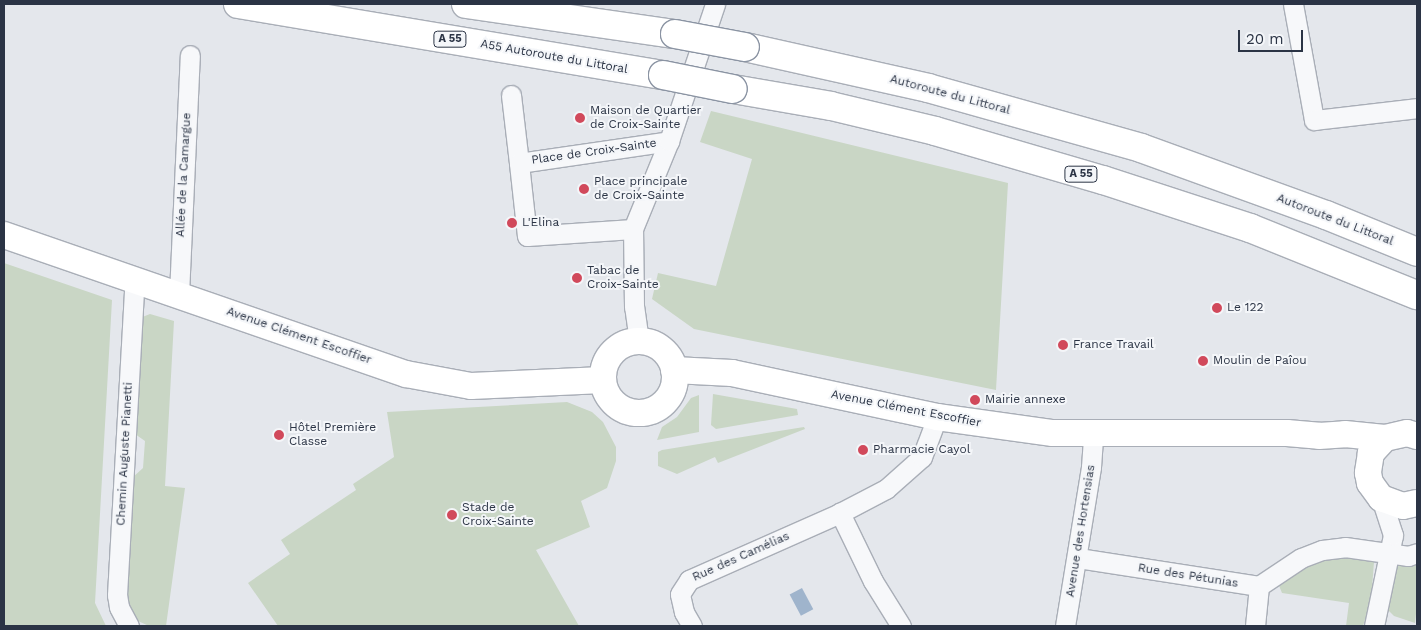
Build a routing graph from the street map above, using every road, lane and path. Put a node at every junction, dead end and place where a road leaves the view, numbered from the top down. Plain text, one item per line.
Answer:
1 (238, 4) edge
2 (466, 4) edge
3 (715, 4) edge
4 (1294, 4) edge
5 (190, 55) dead end
6 (511, 95) dead end
7 (1417, 108) edge
8 (669, 141) junction
9 (519, 163) junction
10 (633, 229) junction
11 (4, 235) edge
12 (1414, 250) edge
13 (135, 278) junction
14 (179, 294) junction
15 (1417, 295) edge
16 (639, 341) junction
17 (674, 370) junction
18 (603, 380) junction
19 (937, 417) junction
20 (1093, 435) junction
21 (1319, 436) junction
22 (1417, 436) edge
23 (1385, 438) junction
24 (1368, 473) junction
25 (1381, 498) junction
26 (1416, 504) edge
27 (840, 513) junction
28 (1393, 535) junction
29 (1417, 552) edge
30 (1390, 555) junction
31 (1078, 558) junction
32 (1259, 586) junction
33 (129, 626) edge
34 (692, 626) edge
35 (901, 626) edge
36 (1065, 626) edge
37 (1255, 626) edge
38 (1374, 626) edge

1 - 15 highway, A55 Autoroute du Littoral / A 55, bridge
2 - 12 highway, Autoroute du Littoral, bridge
3 - 8 street
4 - 7 street
5 - 14 street, Allée de la Camargue
6 - 9 street, Place de Croix-Sainte
8 - 9 street, Place de Croix-Sainte
8 - 10 street
9 - 10 street, Place de Croix-Sainte
10 - 16 street
11 - 13 main road, Avenue Clément Escoffier
13 - 14 main road, Avenue Clément Escoffier
13 - 33 street, Chemin Auguste Pianetti
14 - 18 main road, Avenue Clément Escoffier
16 - 17 main road
16 - 18 main road
17 - 18 main road
17 - 19 main road, Avenue Clément Escoffier
19 - 20 main road, Avenue Clément Escoffier
19 - 27 street
20 - 21 main road, Avenue Clément Escoffier
20 - 31 street, Avenue des Hortensias
21 - 23 main road, Avenue Clément Escoffier
21 - 24 main road, Avenue Clément Escoffier
22 - 23 main road, Avenue Clément Escoffier
23 - 24 main road
24 - 25 main road
25 - 26 main road
25 - 28 street
26 - 28 street
27 - 34 street, Rue des Camélias
27 - 35 street
28 - 30 street
29 - 30 street
30 - 32 street
30 - 38 street
31 - 32 street, Rue des Pétunias
31 - 36 street, Avenue des Hortensias
32 - 37 street

